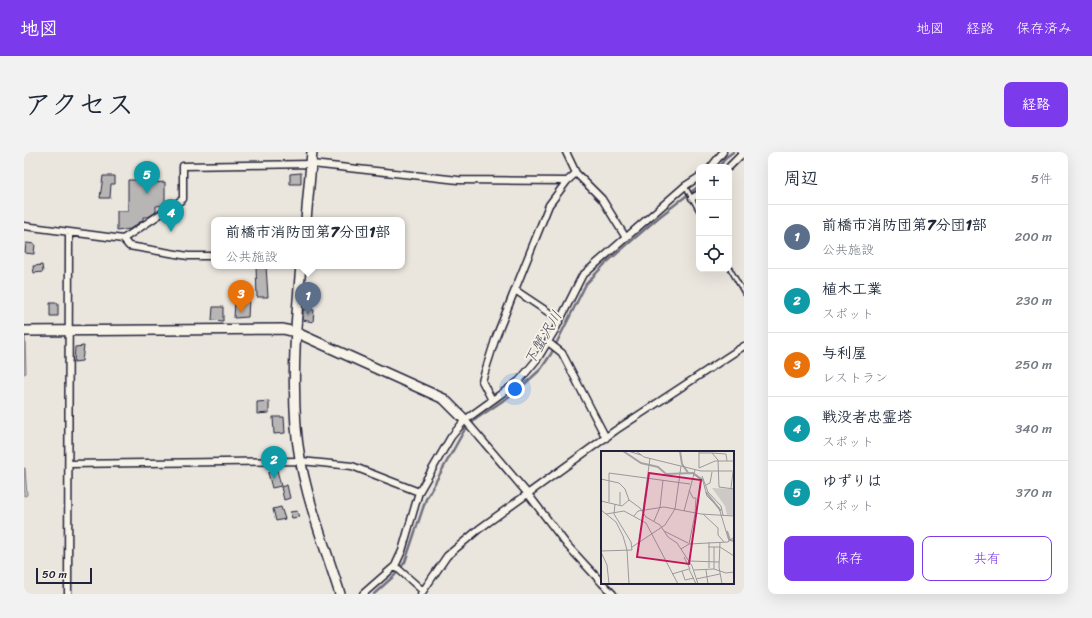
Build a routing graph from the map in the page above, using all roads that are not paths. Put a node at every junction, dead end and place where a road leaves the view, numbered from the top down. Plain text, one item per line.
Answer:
1 (312, 152) edge
2 (566, 152) edge
3 (723, 152) edge
4 (744, 152) edge
5 (717, 155) edge
6 (312, 164) junction
7 (712, 164) edge
8 (732, 164) edge
9 (576, 173) junction
10 (696, 179) edge
11 (567, 181) junction
12 (685, 186) junction
13 (696, 196) edge
14 (692, 198) junction
15 (696, 205) edge
16 (306, 217) edge
17 (24, 226) edge
18 (70, 233) junction
19 (626, 238) junction
20 (123, 239) junction
21 (211, 256) edge
22 (301, 269) edge
23 (732, 272) edge
24 (515, 290) junction
25 (744, 293) edge
26 (560, 320) junction
27 (24, 331) edge
28 (69, 332) junction
29 (295, 332) junction
30 (548, 342) junction
31 (744, 346) edge
32 (492, 400) junction
33 (465, 420) junction
34 (606, 438) junction
35 (301, 461) junction
36 (69, 464) junction
37 (419, 492) junction
38 (528, 494) junction
39 (395, 566) junction
40 (601, 582) edge
41 (603, 584) edge
42 (422, 592) edge
43 (68, 594) edge
44 (340, 594) edge
45 (363, 594) edge
46 (613, 594) edge

1 - 6 street
2 - 9 street
3 - 5 street
4 - 8 street
5 - 7 street
6 - 11 street
6 - 16 street
6 - 20 street
9 - 11 street
9 - 19 street
10 - 12 street
11 - 24 street
12 - 14 lane
12 - 19 street
13 - 14 street
14 - 15 lane
17 - 18 street
18 - 20 street
18 - 28 street
19 - 26 street
20 - 21 street
22 - 29 street
23 - 25 lane
24 - 26 street
24 - 32 street
26 - 30 street
27 - 28 street
28 - 29 street
28 - 36 street
29 - 33 street
29 - 35 street
30 - 32 street
30 - 34 street
31 - 34 street
32 - 33 street
33 - 37 street
33 - 38 street
34 - 38 street
35 - 36 street
35 - 37 street
35 - 44 street
36 - 43 street
37 - 39 street
38 - 40 street
38 - 42 street
39 - 42 street
39 - 45 street
41 - 46 street

